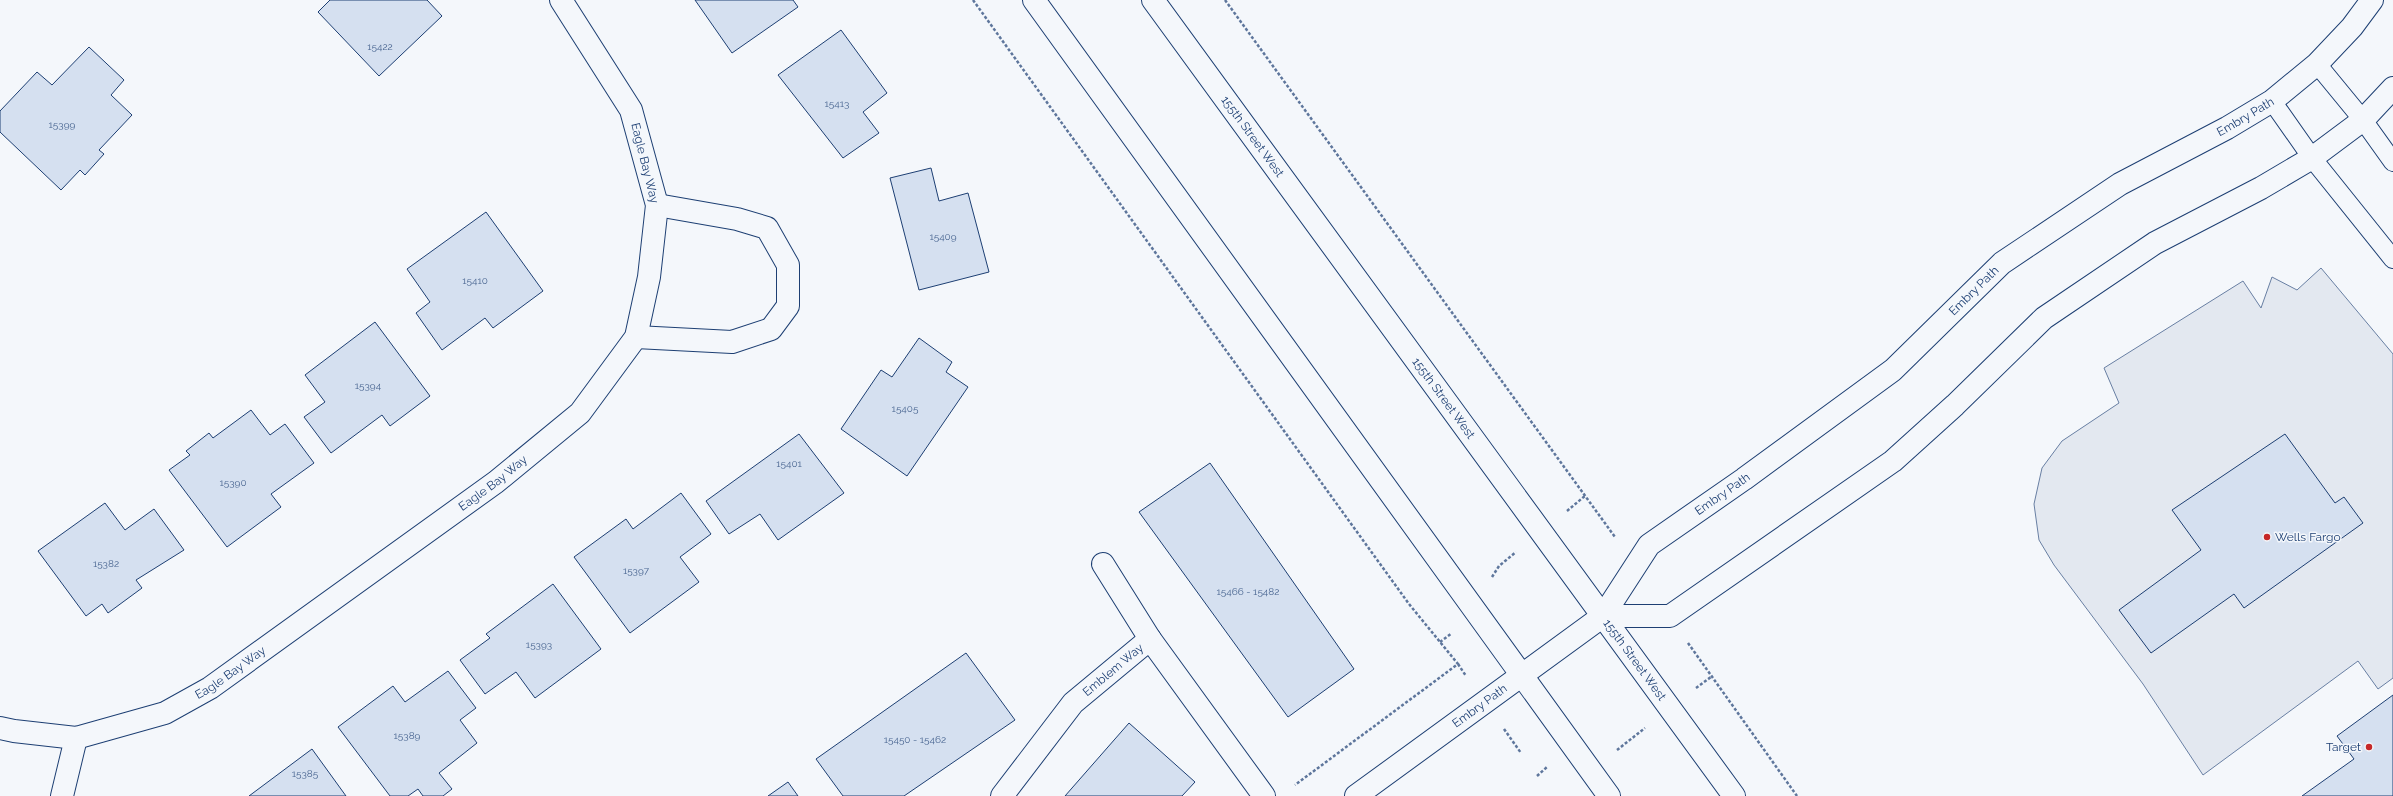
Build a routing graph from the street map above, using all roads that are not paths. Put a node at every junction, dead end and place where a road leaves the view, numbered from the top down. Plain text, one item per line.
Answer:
1 (561, 0) edge
2 (1034, 0) edge
3 (1153, 0) edge
4 (2372, 0) edge
5 (2318, 64) junction
6 (2393, 88) edge
7 (2272, 101) junction
8 (2363, 120) junction
9 (2312, 158) junction
10 (2393, 162) edge
11 (657, 205) junction
12 (2393, 259) edge
13 (636, 337) junction
14 (1103, 564) dead end
15 (1603, 616) junction
16 (1150, 639) junction
17 (1520, 675) junction
18 (0, 728) edge
19 (76, 738) junction
20 (62, 796) edge
21 (1002, 796) edge
22 (1264, 796) edge
23 (1356, 796) edge
24 (1609, 796) edge
25 (1734, 796) edge

1 - 11 street, Eagle Bay Way
2 - 17 street
3 - 15 street, 155th Street West
4 - 5 street, Embry Path
5 - 7 street, Embry Path
5 - 8 lane
6 - 8 street
7 - 9 lane
7 - 15 street, Embry Path
8 - 9 street
8 - 10 lane
9 - 12 lane
9 - 15 street
11 - 13 street, Eagle Bay Way
11 - 13 street
13 - 19 street, Eagle Bay Way
14 - 16 street
15 - 17 street, Embry Path
15 - 25 street, 155th Street West
16 - 21 street, Emblem Way
16 - 22 street, Emblem Way
17 - 23 street, Embry Path
17 - 24 street
18 - 19 street, Eagle Bay Way
19 - 20 street

